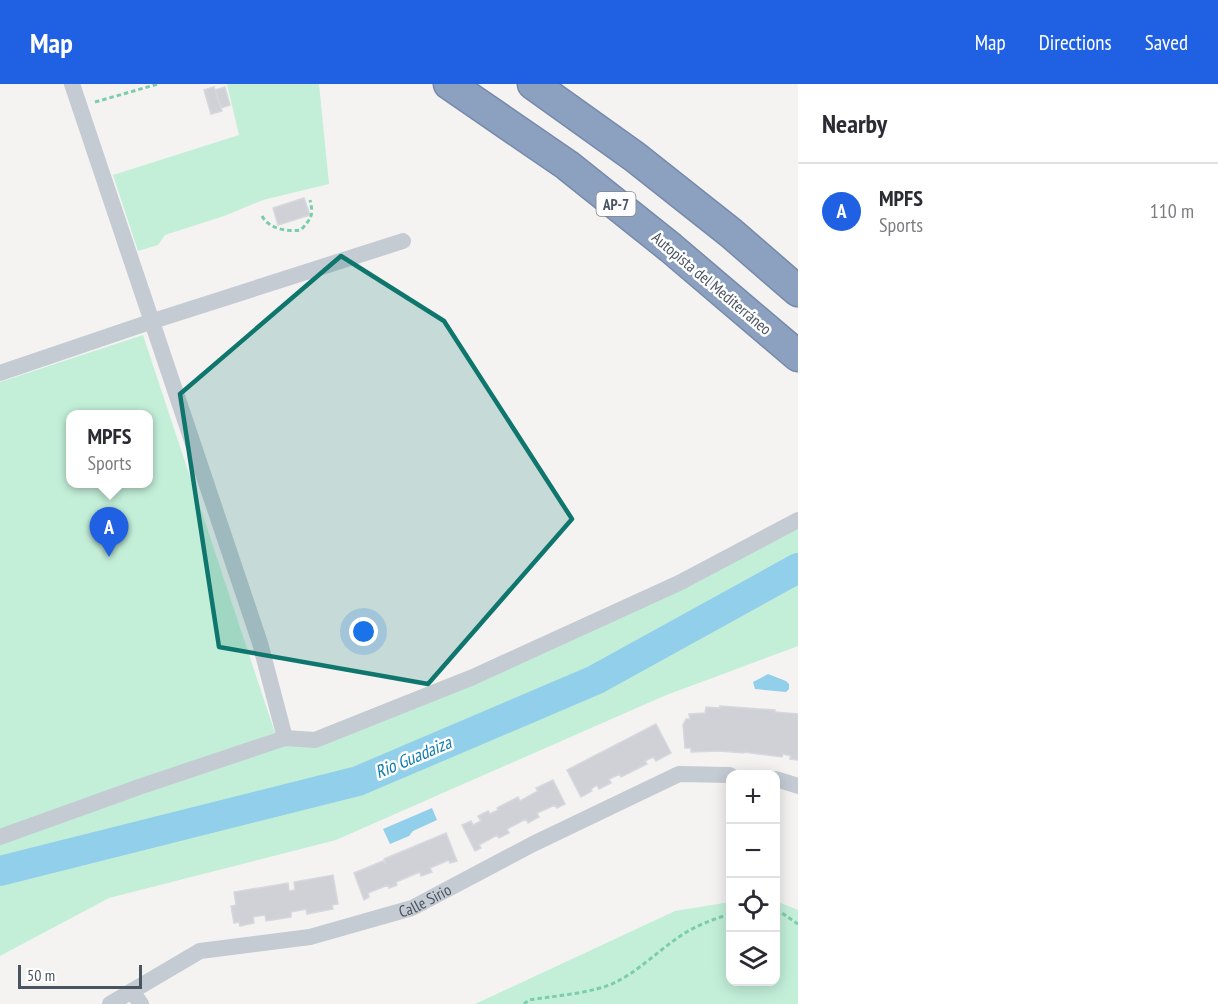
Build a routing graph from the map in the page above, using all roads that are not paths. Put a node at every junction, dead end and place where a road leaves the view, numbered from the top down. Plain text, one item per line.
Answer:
1 (72, 84) edge
2 (449, 84) edge
3 (533, 84) edge
4 (403, 241) dead end
5 (798, 291) edge
6 (150, 322) junction
7 (798, 356) edge
8 (0, 373) edge
9 (798, 519) edge
10 (285, 738) junction
11 (726, 775) edge
12 (780, 780) edge
13 (798, 786) edge
14 (0, 837) edge
15 (136, 998) edge
16 (110, 1004) edge

1 - 6 street
2 - 7 highway, Autopista del Mediterráneo / AP-7
3 - 5 highway
4 - 6 street
6 - 8 street
6 - 10 street
9 - 10 street
10 - 14 street
11 - 15 street, Calle Sirio
12 - 13 street
15 - 16 street, Calle Sirio

